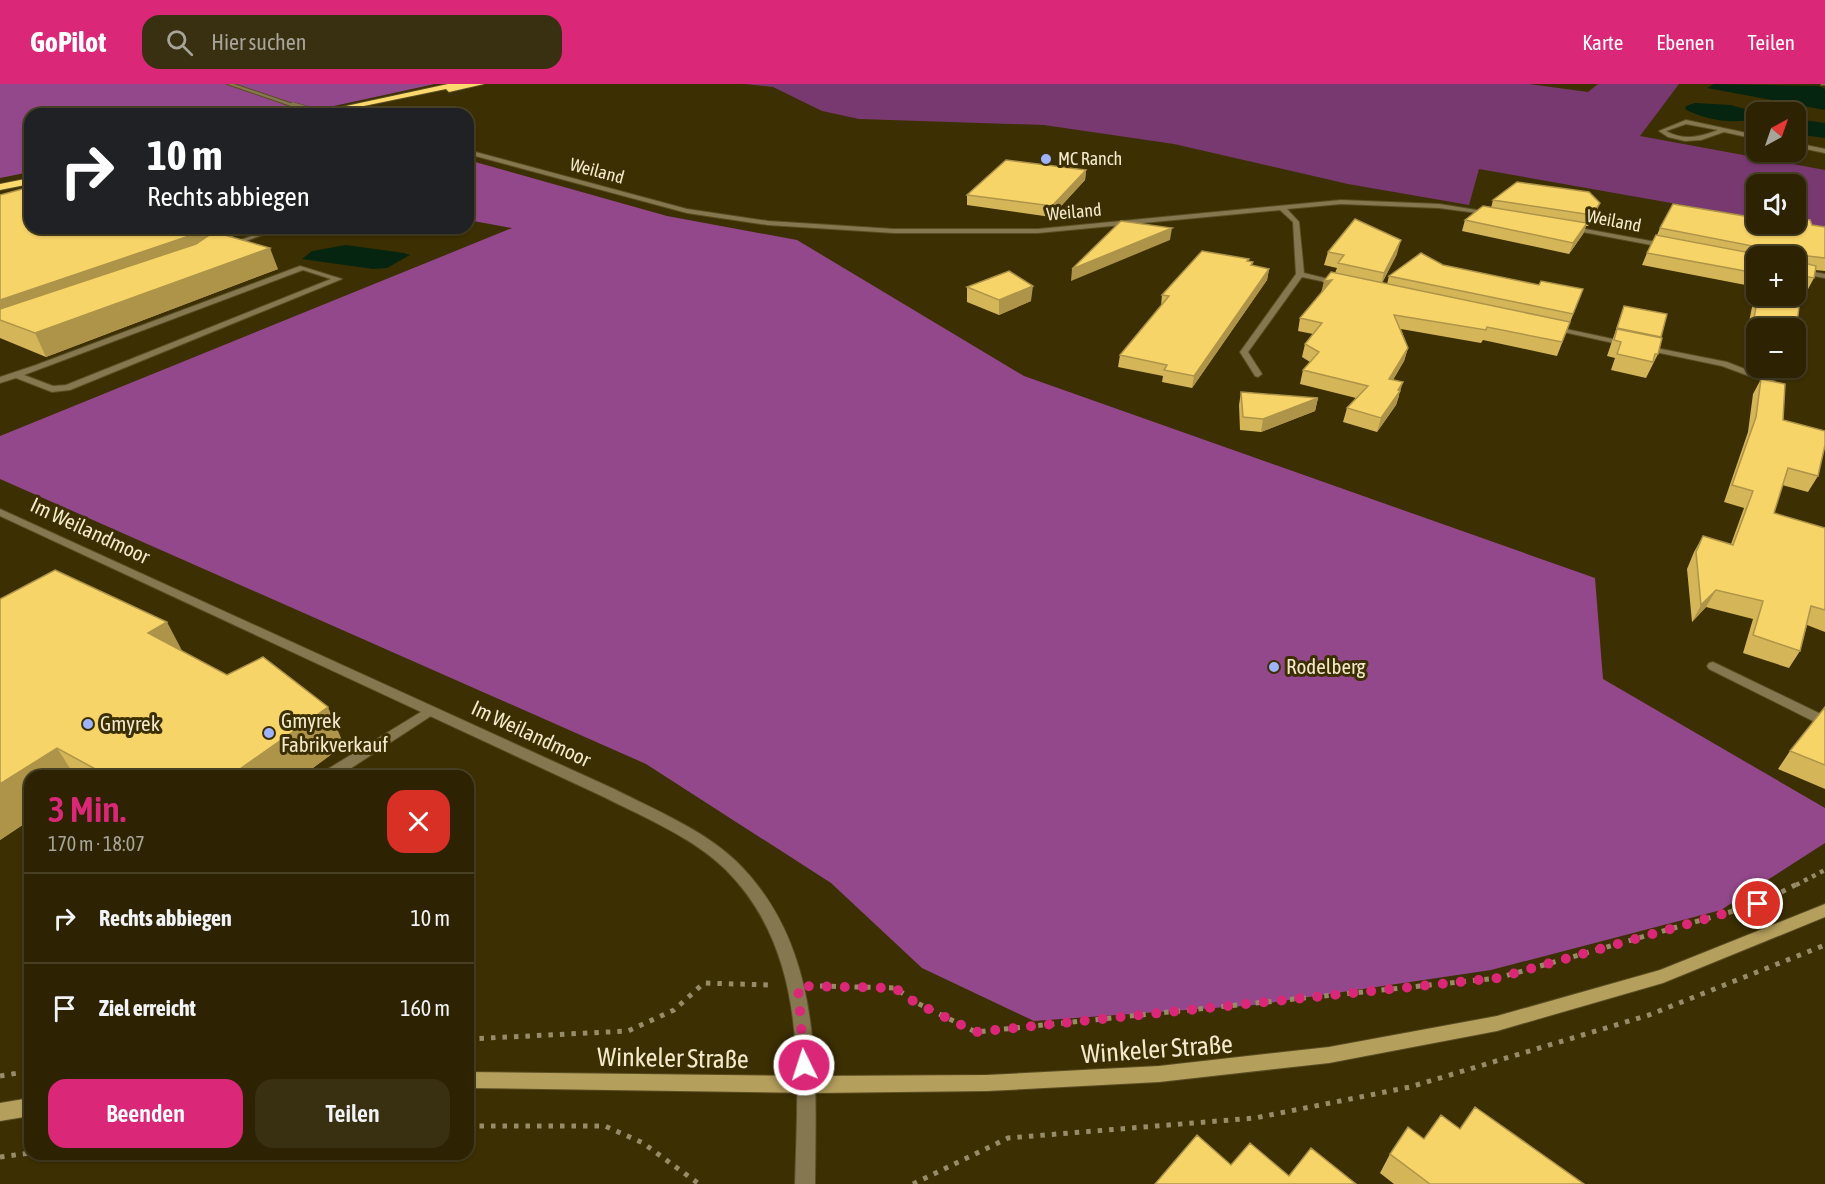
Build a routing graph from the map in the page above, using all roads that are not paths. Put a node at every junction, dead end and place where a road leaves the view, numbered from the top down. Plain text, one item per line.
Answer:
1 (229, 84) edge
2 (459, 84) edge
3 (480, 84) edge
4 (304, 108) edge
5 (342, 108) edge
6 (365, 108) edge
7 (1724, 130) junction
8 (1746, 135) edge
9 (1806, 147) edge
10 (1825, 151) edge
11 (474, 155) edge
12 (24, 176) edge
13 (0, 181) edge
14 (24, 182) edge
15 (0, 187) edge
16 (1283, 209) junction
17 (1507, 216) edge
18 (1564, 227) edge
19 (262, 234) edge
20 (1677, 248) edge
21 (219, 250) edge
22 (1806, 273) edge
23 (1300, 274) junction
24 (1825, 276) edge
25 (1346, 284) edge
26 (1541, 325) edge
27 (15, 374) junction
28 (1258, 374) dead end
29 (0, 380) edge
30 (1771, 381) edge
31 (0, 512) edge
32 (1713, 666) dead end
33 (429, 711) junction
34 (1825, 722) edge
35 (337, 770) edge
36 (1825, 910) edge
37 (474, 1080) edge
38 (806, 1085) junction
39 (24, 1108) edge
40 (0, 1112) edge
41 (805, 1184) edge

1 - 4 street, bridge
2 - 5 highway
3 - 6 highway
7 - 7 street
7 - 8 street
9 - 10 street
11 - 16 street, Weiland
12 - 13 highway
14 - 15 highway
16 - 17 street, Weiland
16 - 23 street
18 - 20 street, Weiland
19 - 21 street
22 - 24 street
23 - 25 street
23 - 28 street
26 - 30 street
27 - 27 street
27 - 29 street
31 - 33 street, Im Weilandmoor
32 - 34 street
33 - 35 street
33 - 38 street, Im Weilandmoor
36 - 38 street, Winkeler Straße
37 - 38 street, Winkeler Straße
38 - 41 street, Im Weilandmoor
39 - 40 street

